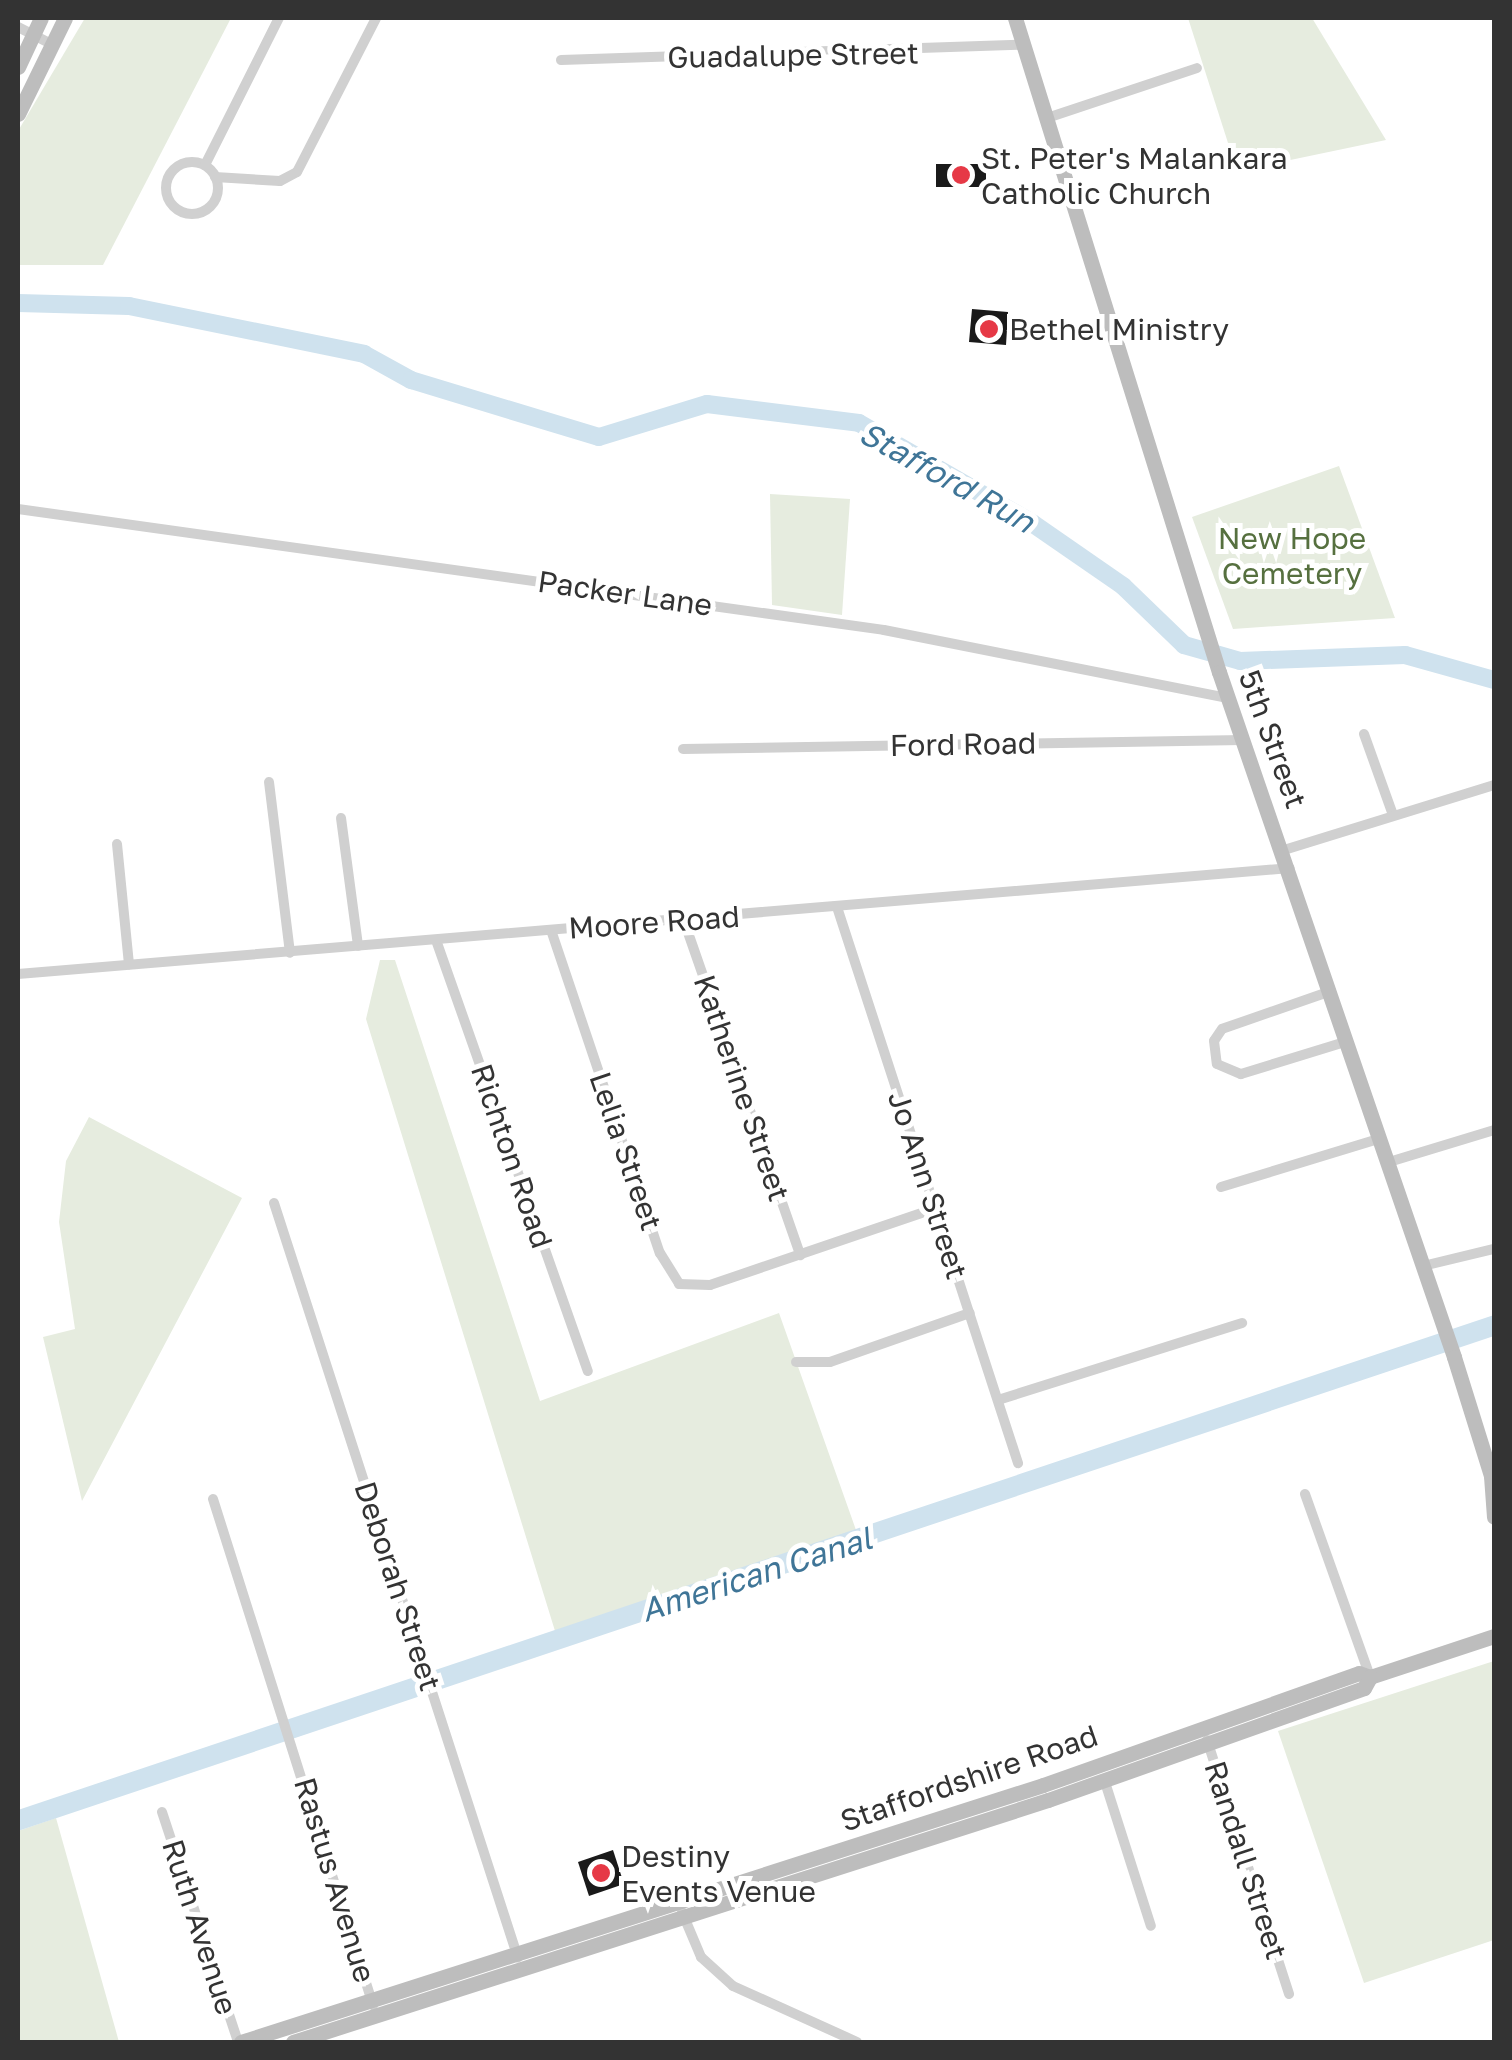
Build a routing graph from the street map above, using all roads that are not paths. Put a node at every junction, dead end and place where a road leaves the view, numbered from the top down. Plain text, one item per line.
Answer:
1 (41, 18) edge
2 (64, 18) edge
3 (279, 18) edge
4 (376, 18) edge
5 (1015, 18) edge
6 (18, 27) edge
7 (33, 36) junction
8 (1024, 45) junction
9 (52, 46) junction
10 (561, 60) dead end
11 (18, 67) edge
12 (1197, 68) dead end
13 (18, 114) edge
14 (1047, 118) junction
15 (205, 165) junction
16 (216, 177) junction
17 (18, 508) edge
18 (1228, 698) junction
19 (1364, 734) dead end
20 (1243, 740) junction
21 (683, 748) dead end
22 (269, 782) dead end
23 (1494, 785) edge
24 (1392, 815) junction
25 (341, 818) dead end
26 (117, 844) dead end
27 (1284, 850) junction
28 (1290, 868) junction
29 (838, 907) junction
30 (684, 920) junction
31 (551, 930) junction
32 (436, 940) junction
33 (358, 946) junction
34 (290, 953) junction
35 (129, 964) junction
36 (18, 974) edge
37 (1331, 992) junction
38 (1348, 1041) junction
39 (1494, 1130) edge
40 (1381, 1138) junction
41 (1389, 1162) junction
42 (1220, 1187) dead end
43 (274, 1203) dead end
44 (936, 1208) junction
45 (1494, 1249) edge
46 (800, 1255) junction
47 (1423, 1266) junction
48 (970, 1313) junction
49 (1242, 1323) dead end
50 (796, 1362) dead end
51 (588, 1372) dead end
52 (998, 1400) junction
53 (1018, 1462) dead end
54 (1493, 1478) edge
55 (1305, 1494) dead end
56 (213, 1498) dead end
57 (1494, 1517) edge
58 (1494, 1636) edge
59 (1370, 1677) junction
60 (1204, 1733) junction
61 (1104, 1779) junction
62 (162, 1812) dead end
63 (681, 1910) junction
64 (1152, 1926) dead end
65 (519, 1961) junction
66 (1289, 1994) dead end
67 (374, 2008) junction
68 (240, 2042) edge
69 (294, 2042) edge
70 (857, 2042) edge

1 - 7 main road
2 - 9 main road
3 - 15 street
4 - 16 street
5 - 8 main road, 5th Street
6 - 7 street
7 - 9 street
7 - 11 main road
8 - 10 street, Guadalupe Street
8 - 14 main road, 5th Street
9 - 13 main road
12 - 14 street
14 - 18 main road, 5th Street
15 - 16 street
15 - 16 street
17 - 18 street, Packer Lane
18 - 20 main road, 5th Street
19 - 24 street
20 - 21 street, Ford Road
20 - 27 main road, 5th Street
22 - 34 street
23 - 24 street
24 - 27 street
25 - 33 street
26 - 35 street
27 - 28 main road, 5th Street
28 - 29 street, Moore Road
28 - 37 main road, 5th Street
29 - 30 street, Moore Road
29 - 44 street, Jo Ann Street
30 - 31 street, Moore Road
30 - 46 street, Katherine Street
31 - 32 street, Moore Road
31 - 46 street, Lelia Street
32 - 33 street, Moore Road
32 - 51 street, Richton Road
33 - 34 street, Moore Road
34 - 35 street, Moore Road
35 - 36 street, Moore Road
37 - 38 main road, 5th Street
37 - 38 street
38 - 40 main road, 5th Street
39 - 41 street
40 - 41 main road, 5th Street
40 - 42 street
41 - 47 main road, 5th Street
43 - 65 street, Deborah Street
44 - 46 street, Lelia Street
44 - 48 street, Jo Ann Street
45 - 47 street
47 - 54 main road, 5th Street
48 - 50 street
48 - 52 street, Jo Ann Street
49 - 52 street
52 - 53 street, Jo Ann Street
54 - 57 main road, 5th Street
55 - 59 street
56 - 67 street, Rastus Avenue
58 - 59 main road, Staffordshire Road
59 - 60 main road, Staffordshire Road
60 - 61 main road, Staffordshire Road
60 - 63 main road, Staffordshire Road
60 - 66 street, Randall Street
61 - 63 main road, Staffordshire Road
61 - 64 street
62 - 68 street, Ruth Avenue
63 - 65 main road, Staffordshire Road
63 - 70 street
65 - 67 main road, Staffordshire Road
67 - 68 main road, Staffordshire Road
67 - 69 main road, Staffordshire Road

